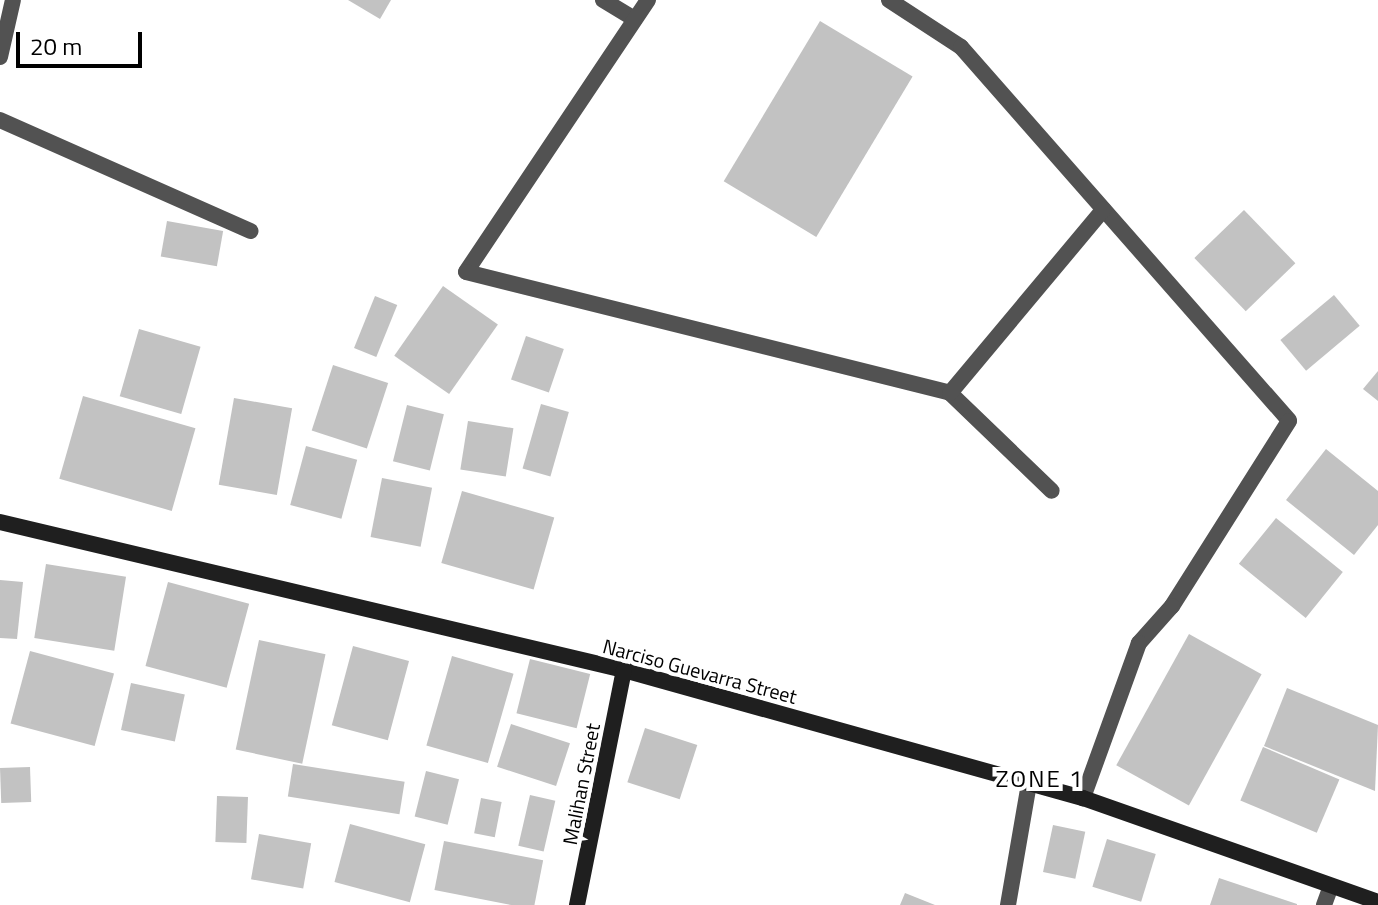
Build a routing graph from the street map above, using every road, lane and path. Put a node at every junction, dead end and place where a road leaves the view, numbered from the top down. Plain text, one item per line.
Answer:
1 (13, 0) edge
2 (603, 0) edge
3 (648, 0) edge
4 (889, 0) edge
5 (635, 19) junction
6 (0, 57) edge
7 (0, 120) edge
8 (1103, 210) junction
9 (251, 231) dead end
10 (950, 393) junction
11 (1052, 491) dead end
12 (0, 522) edge
13 (624, 670) junction
14 (1029, 784) junction
15 (1083, 798) junction
16 (1331, 886) junction
17 (1378, 902) edge
18 (577, 905) edge
19 (1008, 905) edge
20 (1324, 905) edge

1 - 6 street
2 - 5 street
3 - 5 street
4 - 8 street
5 - 10 street
7 - 9 street
8 - 10 street
8 - 15 street
10 - 11 street
12 - 13 street, Narciso Guevarra Street
13 - 14 street, Narciso Guevarra Street
13 - 18 street, Malihan Street
14 - 15 street, Narciso Guevarra Street
14 - 19 street
15 - 16 street, Narciso Guevarra Street
16 - 17 street, Narciso Guevarra Street
16 - 20 street

